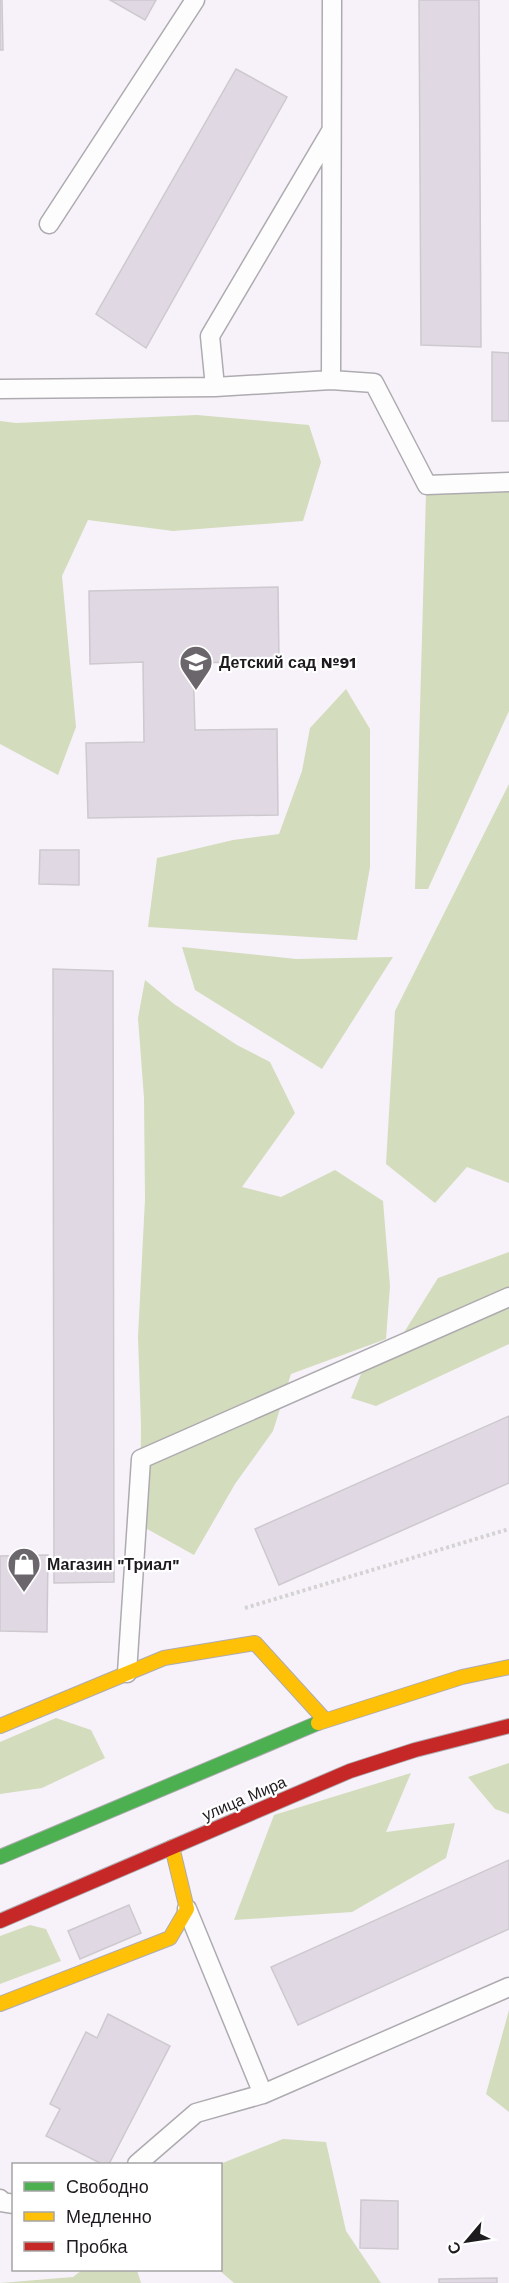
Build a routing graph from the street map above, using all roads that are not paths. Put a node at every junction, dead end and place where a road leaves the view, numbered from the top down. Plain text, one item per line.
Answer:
1 (195, 0) edge
2 (332, 0) edge
3 (332, 129) junction
4 (49, 224) dead end
5 (331, 380) junction
6 (215, 387) junction
7 (0, 389) edge
8 (509, 482) edge
9 (509, 1297) edge
10 (509, 1667) edge
11 (127, 1673) junction
12 (325, 1720) junction
13 (0, 1726) edge
14 (509, 1726) edge
15 (172, 1847) junction
16 (0, 1857) edge
17 (187, 1909) junction
18 (0, 1921) edge
19 (509, 1987) edge
20 (0, 2004) edge
21 (262, 2094) junction
22 (138, 2163) edge

1 - 4 lane
2 - 3 lane
3 - 5 lane
3 - 6 lane
5 - 6 lane
5 - 8 lane
6 - 7 lane
9 - 11 lane
10 - 12 main road
11 - 12 main road
11 - 13 main road
12 - 16 main road
14 - 15 main road, улица Мира
15 - 17 main road
15 - 18 main road, улица Мира
17 - 20 main road
17 - 21 lane
19 - 21 lane
21 - 22 lane

